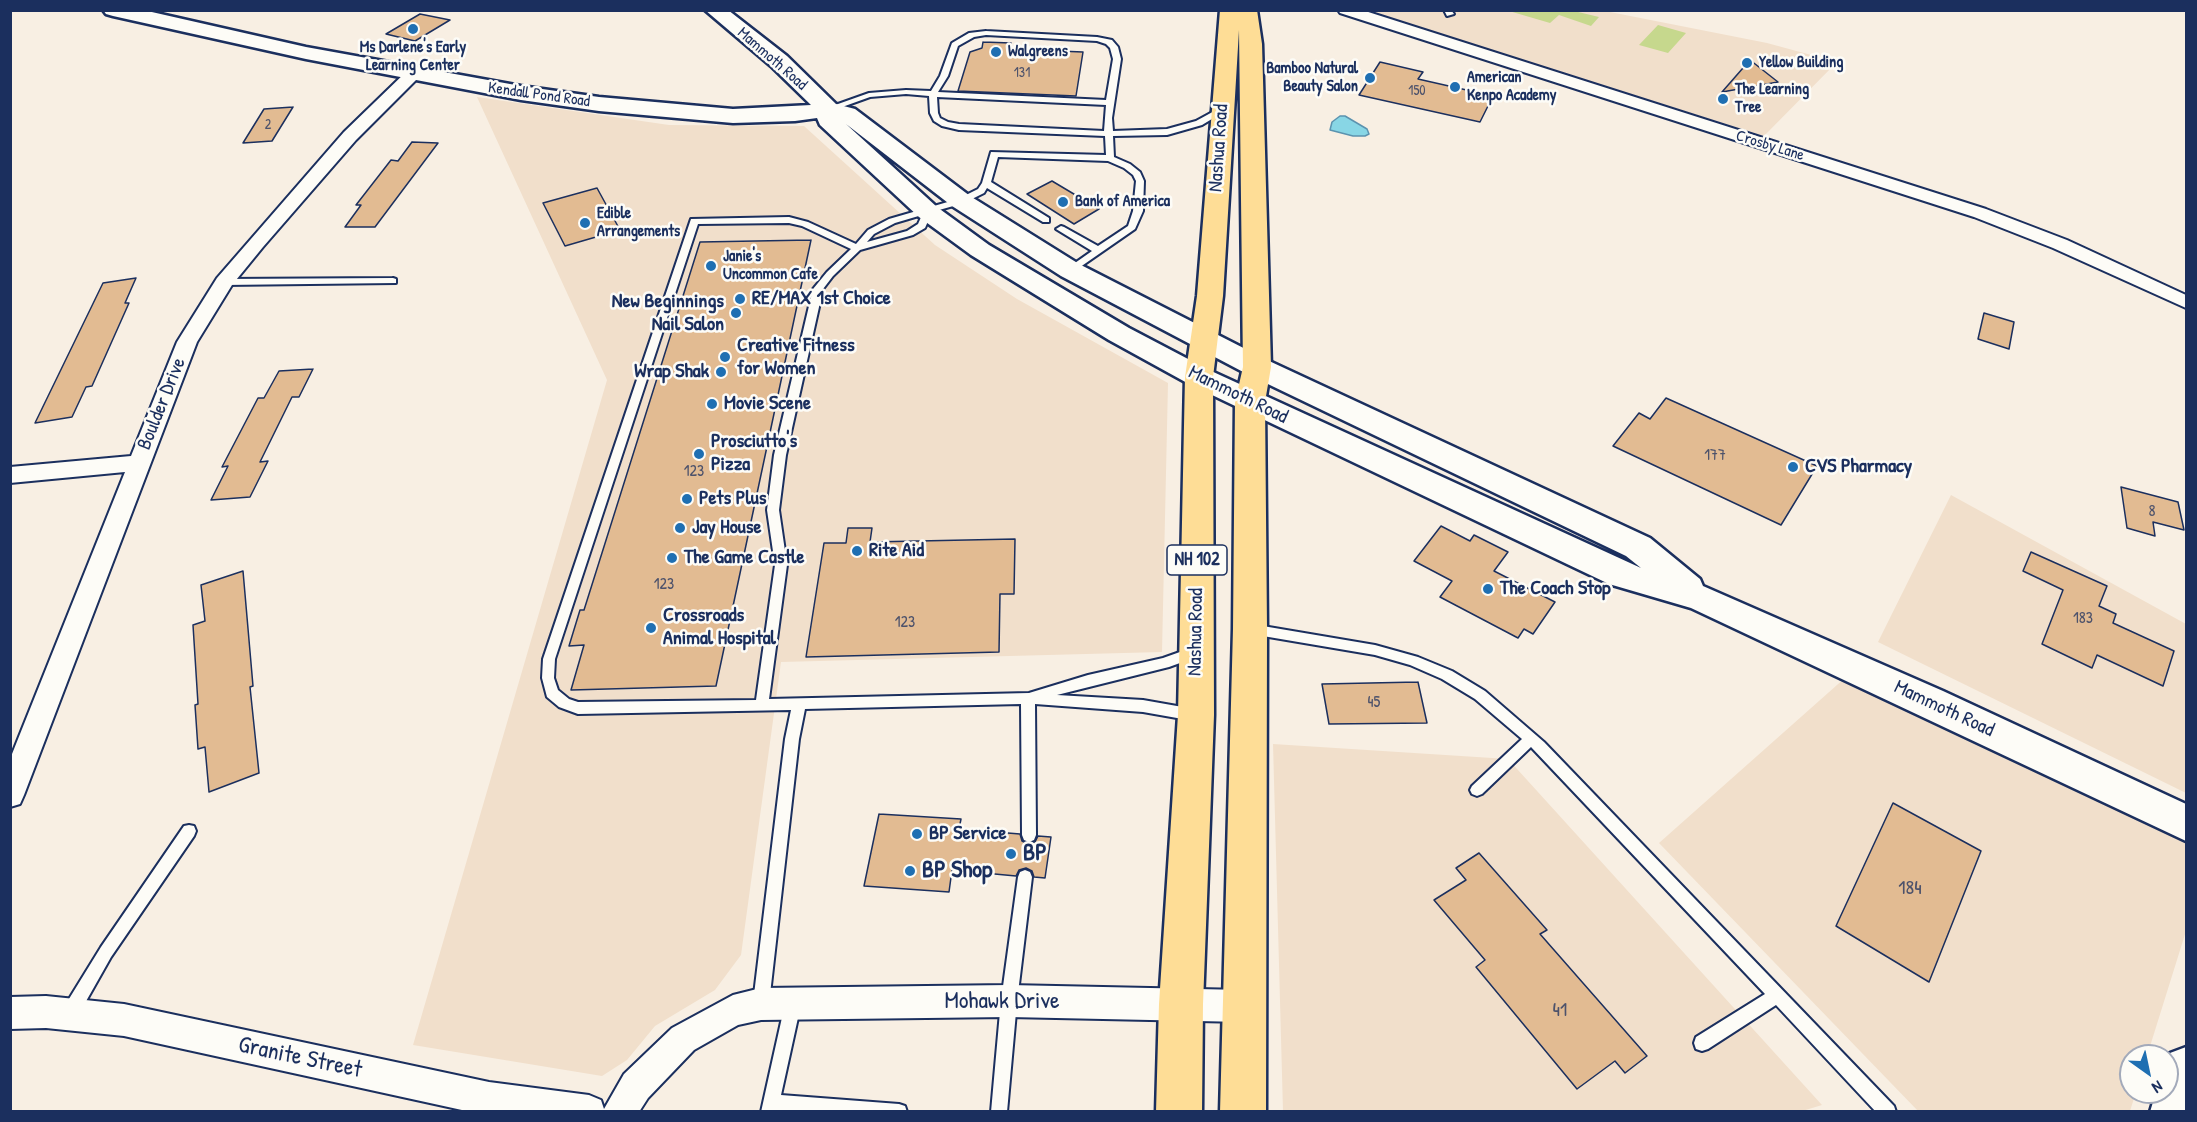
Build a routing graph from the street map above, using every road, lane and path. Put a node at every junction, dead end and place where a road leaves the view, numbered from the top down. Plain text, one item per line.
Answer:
1 (113, 10) edge
2 (715, 10) edge
3 (1230, 10) edge
4 (1247, 10) edge
5 (1345, 10) edge
6 (413, 74) junction
7 (933, 94) junction
8 (1110, 104) junction
9 (828, 109) junction
10 (1221, 111) junction
11 (1110, 134) junction
12 (1110, 158) junction
13 (986, 183) junction
14 (961, 201) junction
15 (928, 212) junction
16 (1046, 220) dead end
17 (1061, 229) dead end
18 (857, 248) junction
19 (1099, 251) junction
20 (1070, 270) junction
21 (393, 281) dead end
22 (224, 282) junction
23 (2187, 302) edge
24 (1204, 340) junction
25 (1257, 367) junction
26 (1199, 377) junction
27 (1250, 402) junction
28 (138, 463) junction
29 (10, 475) edge
30 (1701, 598) junction
31 (1250, 629) junction
32 (1196, 651) junction
33 (1028, 698) junction
34 (799, 704) junction
35 (762, 705) junction
36 (1196, 715) junction
37 (1531, 739) junction
38 (1477, 790) dead end
39 (10, 795) edge
40 (2187, 823) edge
41 (189, 831) dead end
42 (1029, 835) dead end
43 (1025, 877) dead end
44 (1776, 996) junction
45 (1009, 1000) junction
46 (793, 1003) junction
47 (761, 1004) junction
48 (1181, 1004) junction
49 (1244, 1006) junction
50 (10, 1013) edge
51 (69, 1014) junction
52 (1702, 1043) dead end
53 (2187, 1070) edge
54 (770, 1107) edge
55 (589, 1112) edge
56 (620, 1112) edge
57 (899, 1112) edge
58 (999, 1112) edge
59 (1179, 1112) edge
60 (1243, 1112) edge
61 (1888, 1112) edge
62 (2173, 1112) edge

1 - 6 main road, Kendall Pond Road
2 - 9 main road, Mammoth Road
3 - 10 main road, Nashua Road / NH 102
4 - 25 main road, Nashua Road / NH 102
5 - 23 street, Crosby Lane
6 - 9 main road, Kendall Pond Road
6 - 22 street, Boulder Drive
7 - 8 lane
7 - 8 lane
7 - 9 lane
7 - 11 lane
8 - 11 lane
9 - 14 main road, Mammoth Road
9 - 15 main road, Mammoth Road
10 - 11 lane
10 - 24 main road, Nashua Road / NH 102
11 - 12 lane
12 - 13 lane
12 - 19 lane
13 - 14 lane
13 - 16 lane
14 - 15 lane
14 - 20 main road, Mammoth Road
15 - 18 lane
15 - 18 lane
15 - 26 main road, Mammoth Road
17 - 19 lane
18 - 35 lane
18 - 35 lane
19 - 20 lane
20 - 24 main road, Mammoth Road
21 - 22 lane
22 - 28 street, Boulder Drive
24 - 25 main road, Mammoth Road
24 - 26 main road, Nashua Road / NH 102
25 - 27 main road, Nashua Road / NH 102
25 - 30 main road, Mammoth Road
26 - 27 main road, Mammoth Road
26 - 32 main road, Nashua Road / NH 102
27 - 30 main road, Mammoth Road
27 - 31 main road, Nashua Road / NH 102
28 - 29 street
28 - 39 street, Boulder Drive
30 - 40 main road, Mammoth Road
31 - 37 lane
31 - 49 main road, Nashua Road / NH 102
32 - 33 lane
32 - 36 main road, Nashua Road / NH 102
33 - 34 lane
33 - 36 lane
33 - 42 lane
34 - 35 lane
34 - 47 lane
36 - 48 main road, Nashua Road / NH 102
37 - 38 lane
37 - 44 lane
41 - 51 lane
43 - 45 lane
44 - 52 lane
44 - 61 lane
45 - 46 street, Mohawk Drive
45 - 48 street, Mohawk Drive
45 - 58 lane
46 - 47 street, Mohawk Drive
46 - 54 lane
47 - 56 street, Mohawk Drive
48 - 49 street, Mohawk Drive
48 - 59 main road, Nashua Road / NH 102
49 - 60 main road, Nashua Road / NH 102
50 - 51 street, Granite Street
51 - 55 street, Granite Street
53 - 62 main road
54 - 57 lane

